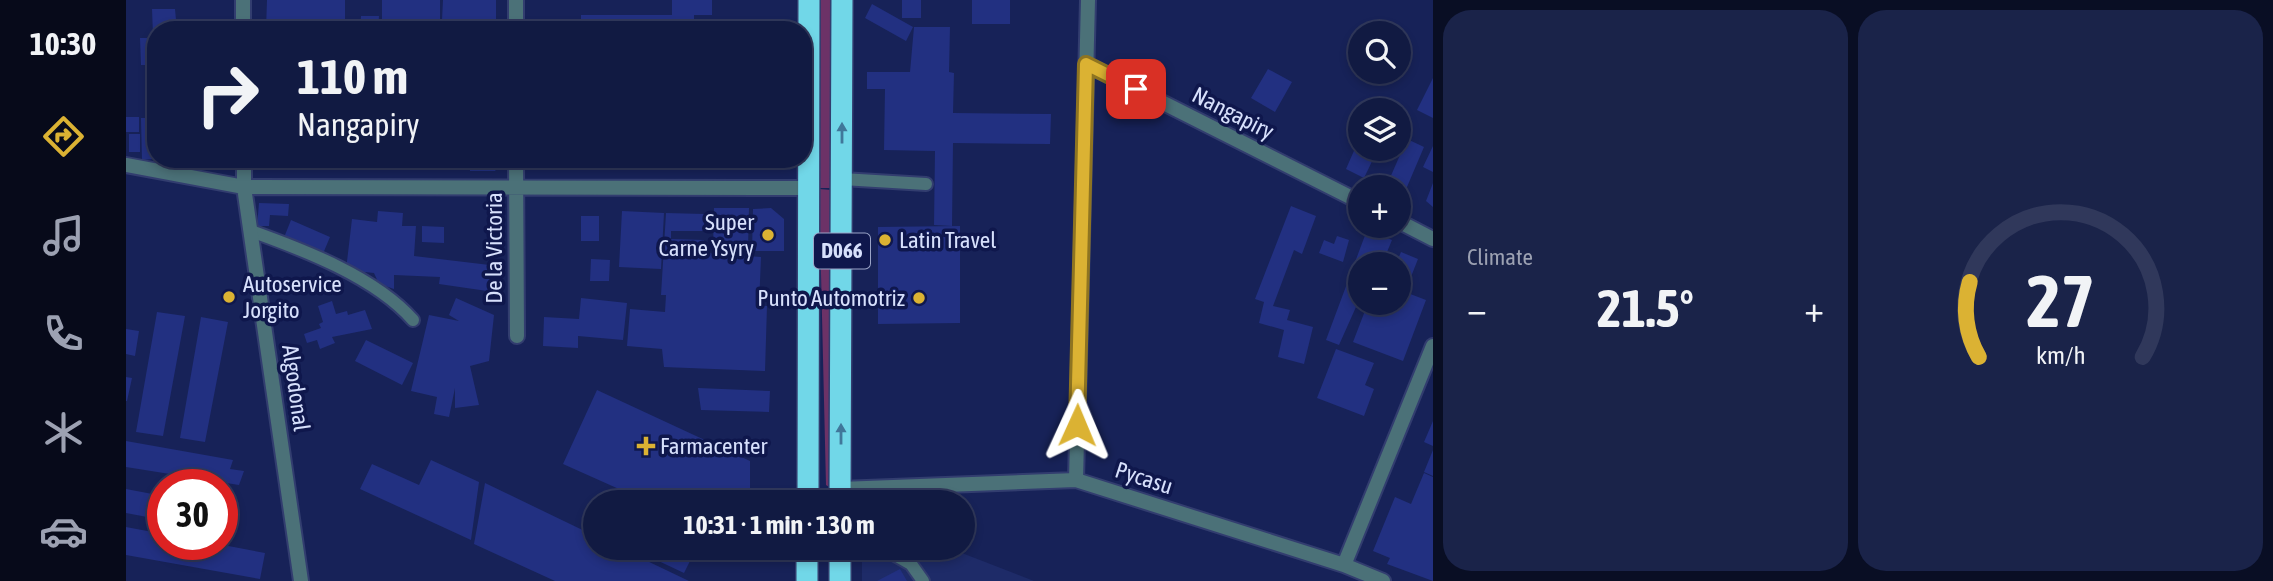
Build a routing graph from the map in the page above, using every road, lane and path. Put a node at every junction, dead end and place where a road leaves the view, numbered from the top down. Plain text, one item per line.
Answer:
1 (243, 0) edge
2 (516, 0) edge
3 (809, 0) edge
4 (842, 0) edge
5 (1088, 0) edge
6 (243, 21) edge
7 (516, 21) edge
8 (809, 21) edge
9 (1086, 64) junction
10 (126, 165) edge
11 (244, 168) edge
12 (516, 168) edge
13 (809, 168) edge
14 (842, 179) junction
15 (926, 184) dead end
16 (244, 187) junction
17 (516, 188) junction
18 (809, 188) junction
19 (1348, 196) edge
20 (1411, 228) edge
21 (251, 231) junction
22 (1433, 239) edge
23 (810, 267) junction
24 (413, 320) dead end
25 (517, 336) dead end
26 (1433, 346) edge
27 (1076, 480) junction
28 (808, 490) edge
29 (820, 490) edge
30 (840, 490) edge
31 (928, 490) edge
32 (807, 560) edge
33 (820, 560) edge
34 (841, 560) edge
35 (904, 560) edge
36 (1344, 565) junction
37 (842, 578) edge
38 (301, 581) edge
39 (807, 581) edge
40 (819, 581) edge
41 (923, 581) edge
42 (1382, 581) edge

1 - 6 street
2 - 7 street
3 - 8 highway, D066
14 -> 4 highway, D066
5 - 9 street
9 - 19 street, Nangapiry
9 - 27 street
10 - 16 street
11 - 16 street, Algodonal
12 - 17 street, De la Victoria
13 - 18 highway, D066
14 - 15 lane
30 -> 14 highway, D066
16 - 17 street
16 - 21 street, Algodonal
17 - 18 street
17 - 25 street, De la Victoria
18 - 23 highway, D066
20 - 22 street
21 - 24 lane
21 - 38 street, Algodonal
23 - 28 highway, D066
23 - 29 highway
26 - 36 street
27 - 31 street, Pycasu
27 - 36 street, Pycasu
32 - 39 highway
33 - 40 highway
34 - 37 highway
35 - 41 lane
36 - 42 street, Pycasu

